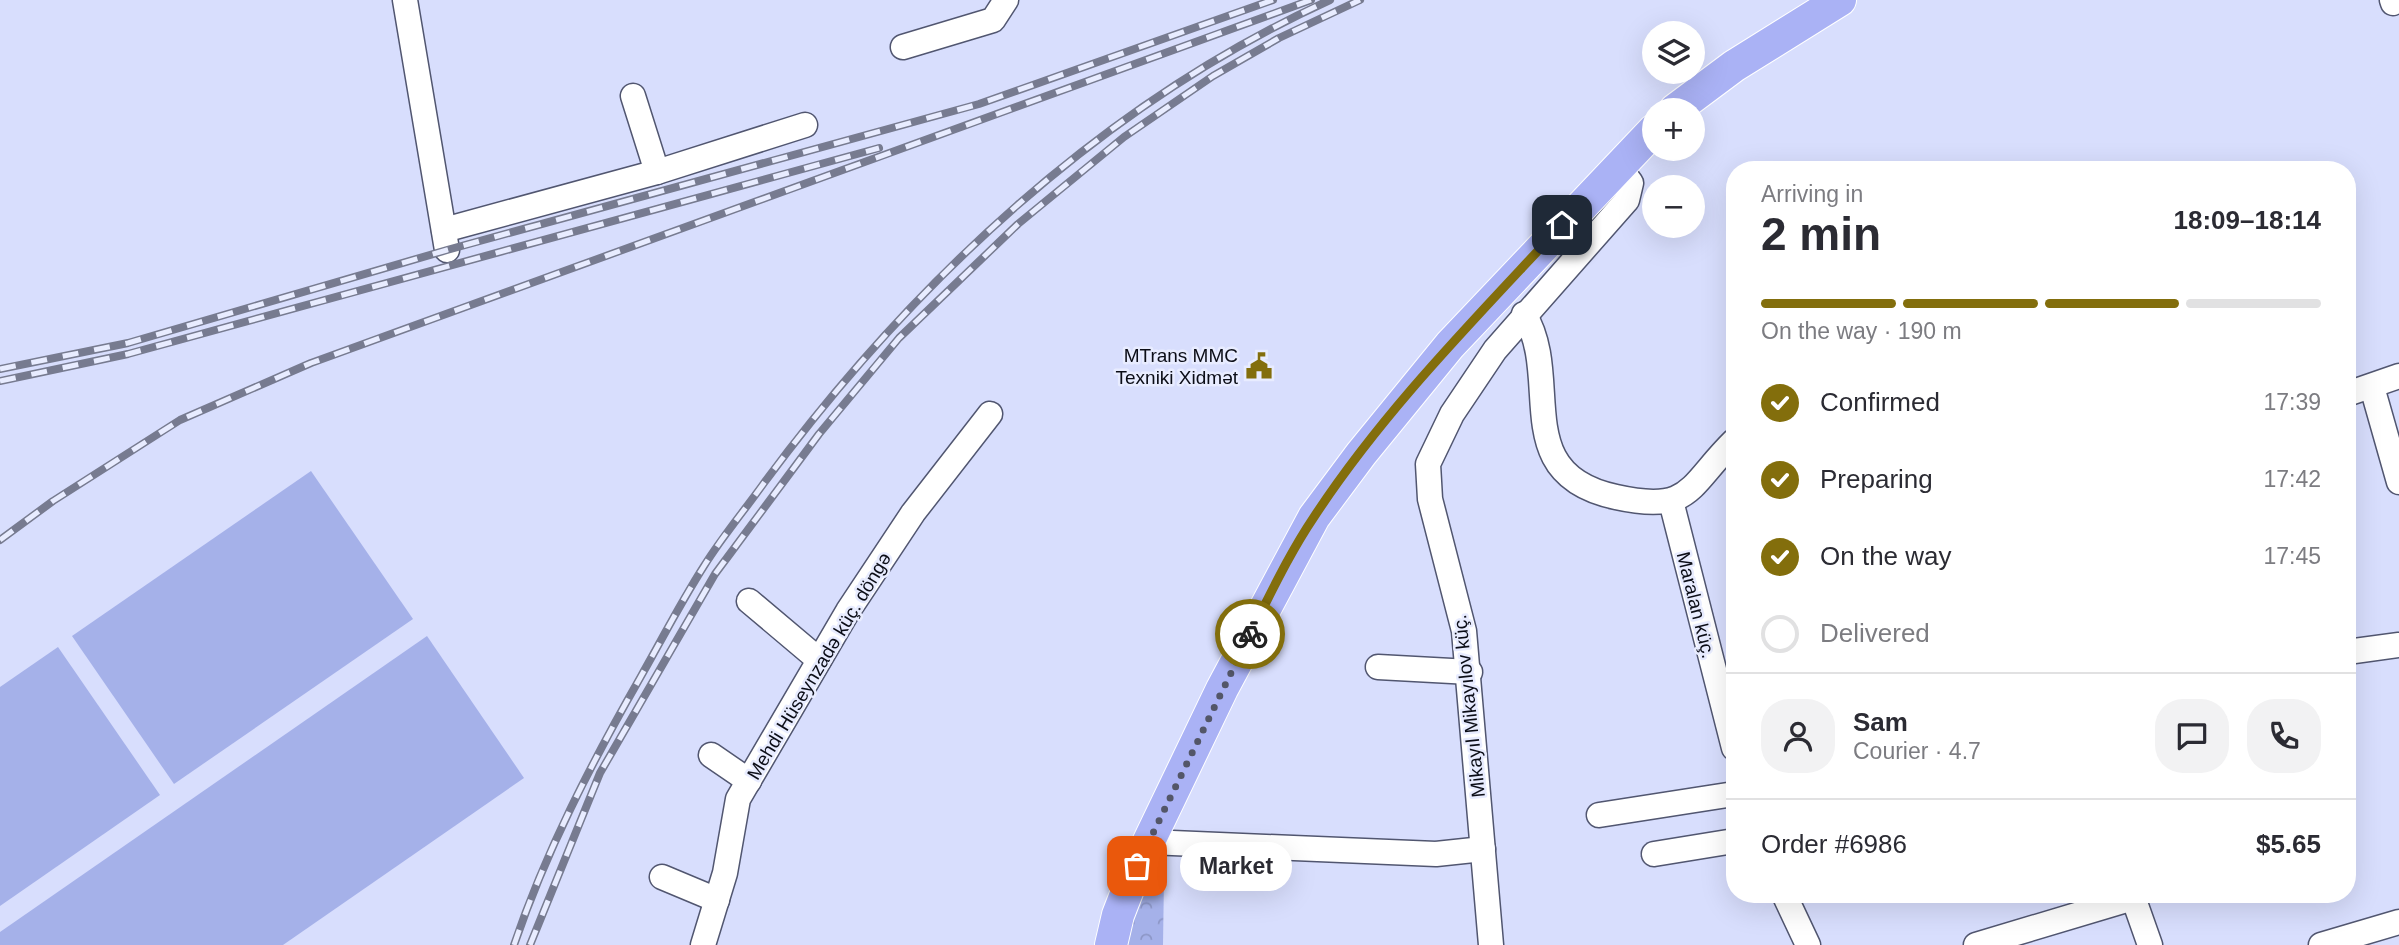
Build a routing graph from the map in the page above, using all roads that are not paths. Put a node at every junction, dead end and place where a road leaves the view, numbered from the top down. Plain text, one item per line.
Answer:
1 (405, 0) edge
2 (1006, 0) edge
3 (1840, 0) edge
4 (902, 47) dead end
5 (633, 96) dead end
6 (1691, 98) edge
7 (805, 125) dead end
8 (1642, 142) edge
9 (1618, 165) junction
10 (657, 172) junction
11 (1524, 314) junction
12 (2399, 376) edge
13 (2372, 387) junction
14 (2356, 391) edge
15 (990, 414) dead end
16 (1726, 451) edge
17 (2399, 482) edge
18 (1671, 501) junction
19 (749, 601) dead end
20 (2399, 645) edge
21 (2356, 651) edge
22 (819, 660) junction
23 (1378, 667) dead end
24 (1470, 672) junction
25 (1726, 717) edge
26 (711, 755) dead end
27 (749, 781) junction
28 (1726, 795) edge
29 (1599, 815) dead end
30 (1149, 842) junction
31 (1726, 842) edge
32 (1483, 849) junction
33 (1654, 854) dead end
34 (662, 877) dead end
35 (717, 900) junction
36 (1788, 903) edge
37 (2110, 903) edge
38 (2135, 903) edge
39 (2399, 922) edge
40 (703, 945) edge
41 (1111, 945) edge
42 (1491, 945) edge
43 (1808, 945) edge
44 (1976, 945) edge
45 (2150, 945) edge
46 (2321, 945) edge

1 - 10 street
2 - 4 street
3 - 6 main road
5 - 10 street
7 - 10 street
8 - 9 main road
9 - 11 street, Mikayıl Mikayılov küç.
9 - 30 main road
11 - 18 street
11 - 24 street, Mikayıl Mikayılov küç.
12 - 13 street
13 - 14 street
13 - 17 street
15 - 22 street, Mehdi Hüseynzadə küç. döngə
16 - 18 street
18 - 25 street, Maralan küç.
19 - 22 street
20 - 21 street
22 - 27 street, Mehdi Hüseynzadə küç. döngə
23 - 24 street
24 - 32 street, Mikayıl Mikayılov küç.
26 - 27 street
27 - 35 street, Mehdi Hüseynzadə küç. döngə
28 - 29 street
30 - 32 street
30 - 41 main road
31 - 33 street
32 - 42 street, Mikayıl Mikayılov küç.
34 - 35 street
35 - 40 street, Mehdi Hüseynzadə küç. döngə
36 - 43 street
37 - 44 street
38 - 45 street
39 - 46 street

